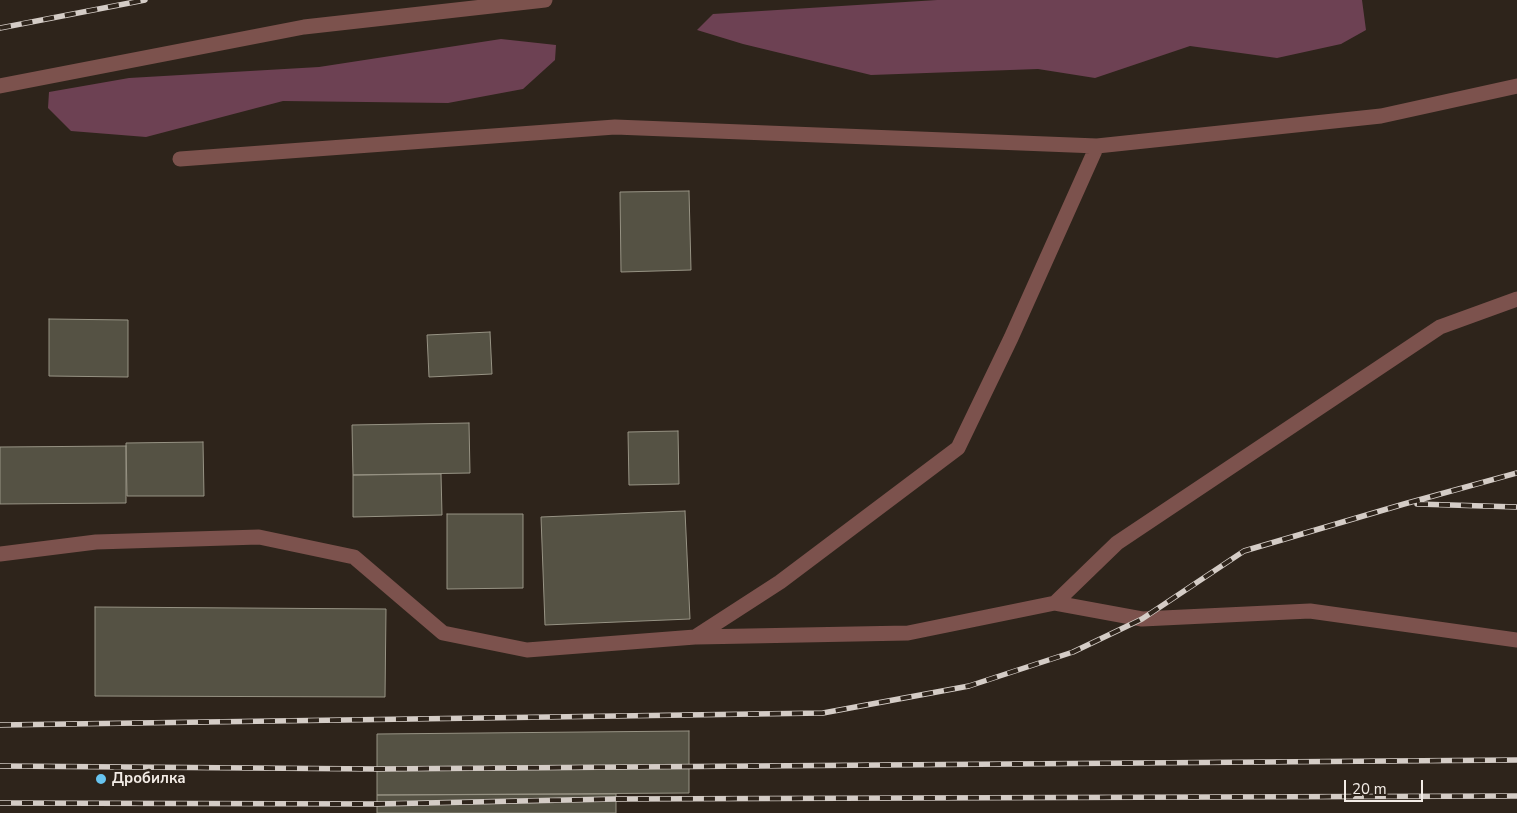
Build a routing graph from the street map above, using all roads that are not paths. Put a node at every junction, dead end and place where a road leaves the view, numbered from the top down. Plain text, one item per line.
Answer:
1 (545, 0) edge
2 (0, 86) edge
3 (1517, 86) edge
4 (1097, 146) junction
5 (180, 159) dead end
6 (1517, 299) edge
7 (0, 554) edge
8 (1055, 603) junction
9 (695, 637) junction
10 (1517, 640) edge

1 - 2 lane
3 - 4 lane
4 - 5 lane
4 - 9 lane
6 - 8 lane
7 - 9 lane
8 - 9 lane
8 - 10 lane

